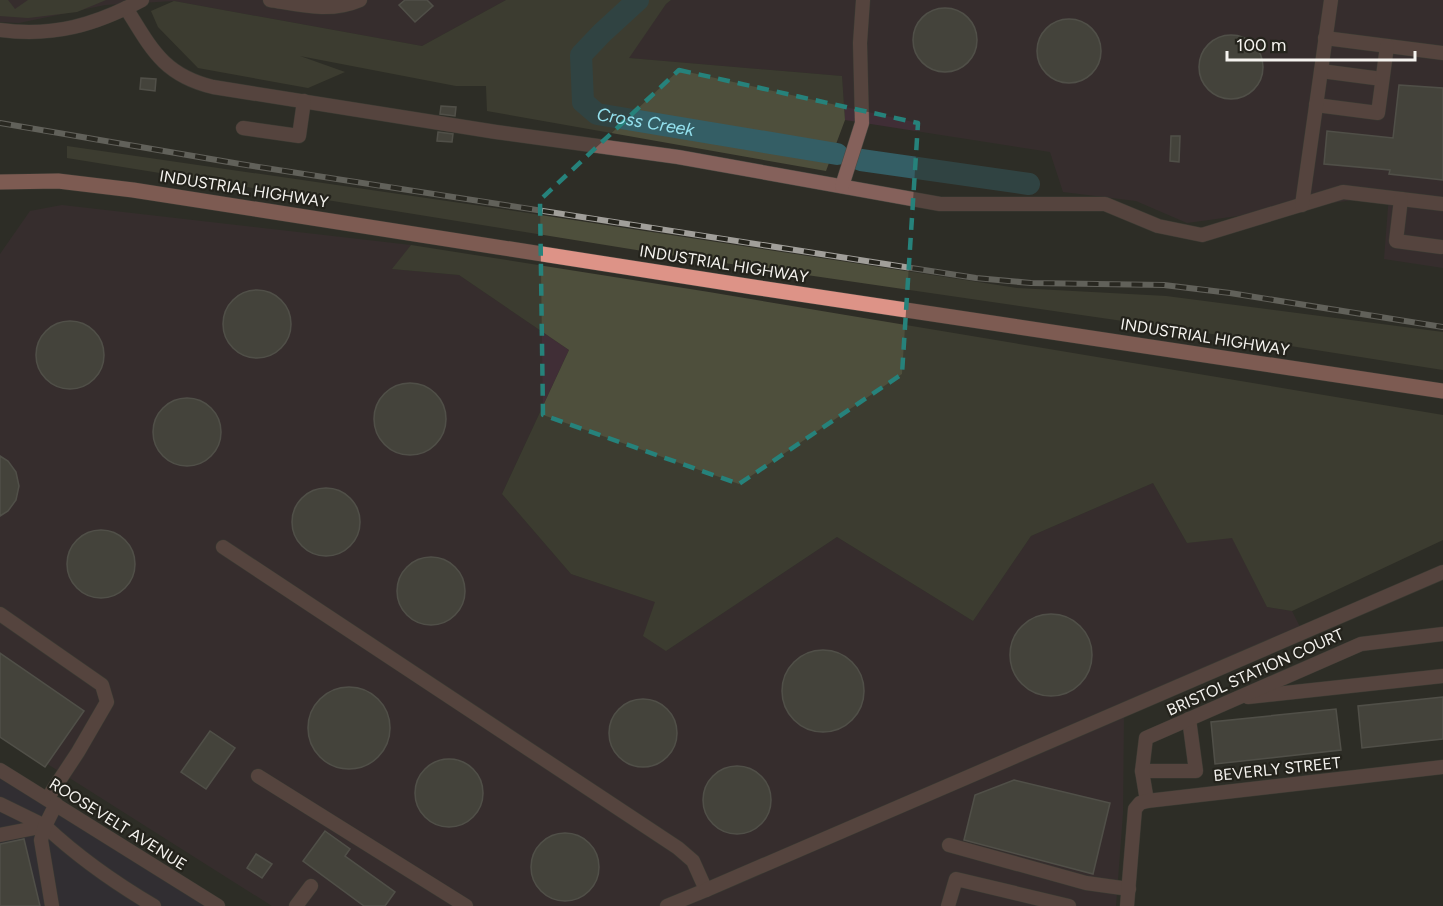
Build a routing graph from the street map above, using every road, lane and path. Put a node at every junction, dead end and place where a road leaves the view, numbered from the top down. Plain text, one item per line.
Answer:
1 (142, 0) edge
2 (270, 0) edge
3 (360, 0) edge
4 (863, 0) edge
5 (1331, 0) edge
6 (126, 8) junction
7 (0, 30) edge
8 (1325, 38) junction
9 (1387, 46) junction
10 (1443, 53) edge
11 (1321, 71) junction
12 (1382, 79) junction
13 (304, 101) junction
14 (1316, 105) junction
15 (243, 128) dead end
16 (0, 182) edge
17 (842, 186) junction
18 (1401, 199) junction
19 (1443, 204) edge
20 (1302, 205) junction
21 (1441, 247) dead end
22 (1443, 391) edge
23 (223, 547) dead end
24 (1443, 573) edge
25 (0, 614) edge
26 (1443, 634) edge
27 (1443, 676) edge
28 (1236, 698) junction
29 (1189, 719) junction
30 (1443, 767) edge
31 (0, 770) edge
32 (1142, 774) junction
33 (258, 776) dead end
34 (51, 801) junction
35 (1147, 801) junction
36 (0, 804) edge
37 (45, 826) junction
38 (0, 835) edge
39 (949, 845) dead end
40 (311, 886) dead end
41 (1129, 888) junction
42 (706, 890) junction
43 (52, 906) edge
44 (154, 906) edge
45 (218, 906) edge
46 (296, 906) edge
47 (466, 906) edge
48 (667, 906) edge
49 (948, 906) edge
50 (1069, 906) edge
51 (1127, 906) edge

1 - 6 street
2 - 3 street
4 - 17 street
5 - 8 street
6 - 7 street
6 - 13 street
8 - 9 street
8 - 11 street
9 - 10 street
9 - 12 street
11 - 12 street
11 - 14 street
12 - 14 street
13 - 15 street
13 - 17 street
14 - 20 street
16 - 22 main road, INDUSTRIAL HIGHWAY
17 - 20 street
18 - 19 street
18 - 20 street
18 - 21 street
23 - 42 street
24 - 42 street
25 - 34 street
26 - 28 street, BRISTOL STATION COURT
27 - 28 street
28 - 29 street, BRISTOL STATION COURT
29 - 32 street, BRISTOL STATION COURT
29 - 32 street
30 - 35 street, BEVERLY STREET
31 - 34 street, ROOSEVELT AVENUE
32 - 35 street, BRISTOL STATION COURT
33 - 47 street
34 - 37 street
34 - 45 street, ROOSEVELT AVENUE
35 - 41 street
36 - 37 street
37 - 38 street
37 - 43 street
37 - 44 street
39 - 41 street
40 - 46 street
41 - 51 street
42 - 48 street
49 - 50 street

